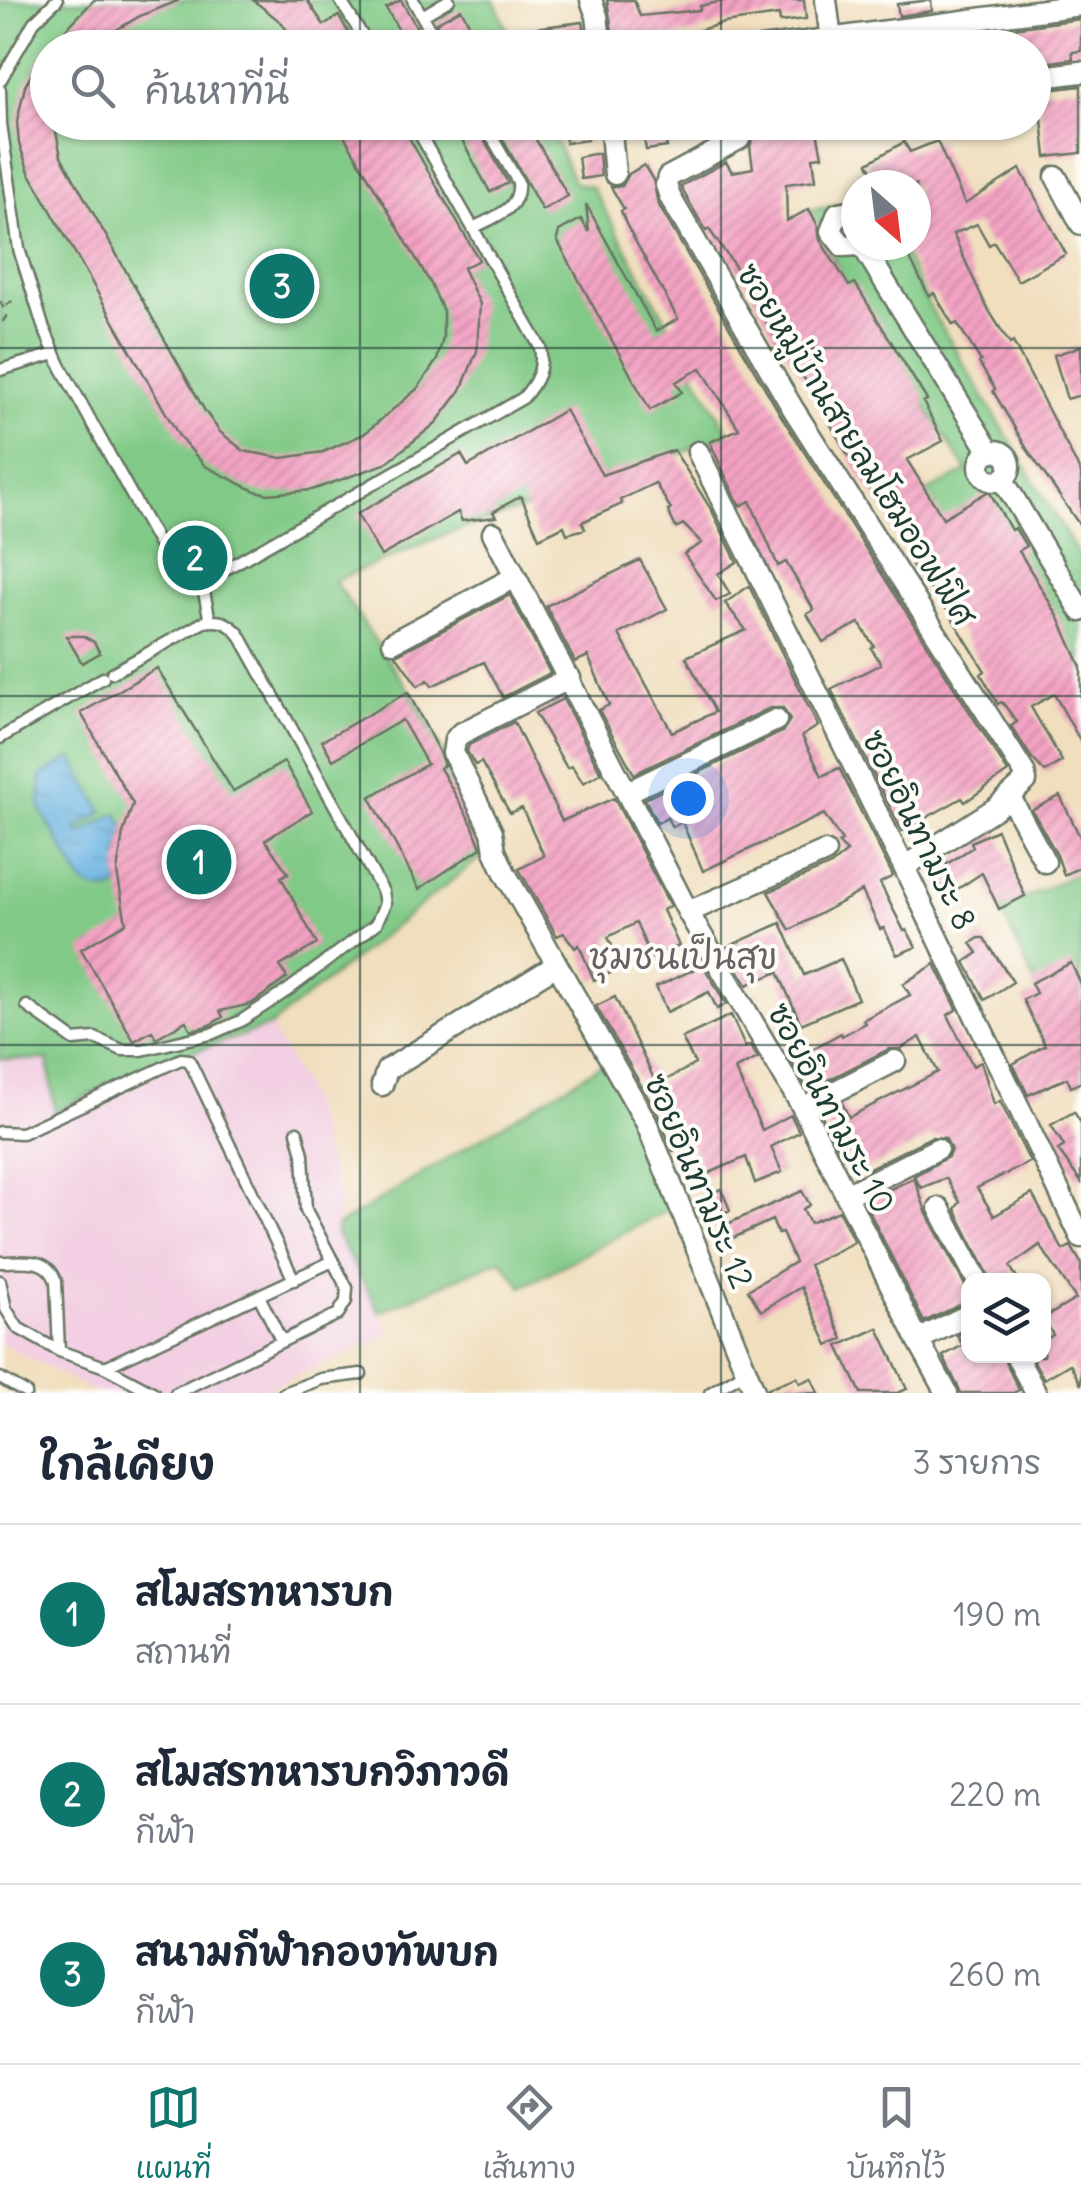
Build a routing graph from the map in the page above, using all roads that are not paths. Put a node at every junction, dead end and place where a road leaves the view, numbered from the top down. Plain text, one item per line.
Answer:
1 (57, 0) edge
2 (340, 0) edge
3 (413, 0) edge
4 (449, 0) edge
5 (591, 0) edge
6 (826, 0) edge
7 (1081, 5) edge
8 (422, 16) junction
9 (359, 30) edge
10 (430, 30) edge
11 (599, 30) edge
12 (829, 30) edge
13 (917, 30) edge
14 (1081, 72) edge
15 (1051, 76) edge
16 (0, 81) edge
17 (0, 90) edge
18 (423, 140) edge
19 (494, 140) edge
20 (612, 140) edge
21 (737, 140) edge
22 (615, 174) dead end
23 (1056, 178) dead end
24 (841, 212) edge
25 (1081, 224) edge
26 (474, 228) junction
27 (841, 244) edge
28 (871, 260) edge
29 (55, 354) junction
30 (0, 370) edge
31 (698, 452) dead end
32 (493, 533) dead end
33 (515, 577) junction
34 (201, 578) junction
35 (1081, 611) edge
36 (210, 621) junction
37 (393, 642) dead end
38 (570, 678) junction
39 (776, 720) dead end
40 (0, 738) edge
41 (628, 792) junction
42 (1010, 797) junction
43 (825, 852) dead end
44 (1045, 862) dead end
45 (904, 867) junction
46 (688, 912) junction
47 (555, 966) junction
48 (27, 1006) dead end
49 (895, 1061) dead end
50 (382, 1085) dead end
51 (803, 1108) junction
52 (0, 1132) edge
53 (297, 1132) dead end
54 (937, 1149) dead end
55 (846, 1194) junction
56 (939, 1208) dead end
57 (1081, 1237) edge
58 (0, 1262) edge
59 (333, 1262) junction
60 (973, 1273) edge
61 (0, 1280) edge
62 (294, 1280) junction
63 (259, 1296) junction
64 (961, 1318) edge
65 (281, 1340) junction
66 (918, 1340) junction
67 (59, 1352) junction
68 (1020, 1363) edge
69 (105, 1367) junction
70 (748, 1372) junction
71 (361, 1374) dead end
72 (0, 1378) edge
73 (26, 1393) edge
74 (154, 1393) edge
75 (176, 1393) edge
76 (284, 1393) edge
77 (710, 1393) edge
78 (755, 1393) edge
79 (948, 1393) edge
80 (1036, 1393) edge

1 - 16 lane
2 - 9 lane
3 - 8 lane
4 - 8 lane
5 - 11 street
6 - 12 street
7 - 13 street
8 - 10 lane
14 - 15 street
17 - 29 lane
18 - 26 lane
19 - 26 lane
20 - 22 street
21 - 42 street, ซอยหมู่บ้านสายลมโฮมออฟฟิศ
23 - 25 street
24 - 27 street
26 - 34 lane
28 - 35 street
29 - 30 lane
29 - 34 lane
31 - 45 street, ซอยอินทามระ 8
32 - 33 street, ซอยอินทามระ 10
33 - 37 street
33 - 38 street, ซอยอินทามระ 10
34 - 36 lane
36 - 40 lane
36 - 48 lane
38 - 41 street, ซอยอินทามระ 10
38 - 47 street, ซอยอินทามระ 12
39 - 41 street
41 - 46 street, ซอยอินทามระ 10
42 - 44 street
42 - 45 street
43 - 46 street
45 - 57 street, ซอยอินทามระ 8
46 - 51 street, ซอยอินทามระ 10
47 - 50 street
47 - 70 street, ซอยอินทามระ 12
49 - 51 street
51 - 55 street, ซอยอินทามระ 10
52 - 62 lane
53 - 59 lane
54 - 55 street
55 - 66 street, ซอยอินทามระ 10
56 - 60 street
58 - 67 lane
59 - 62 lane
59 - 65 lane
61 - 67 lane
62 - 63 lane
63 - 65 lane
63 - 69 lane
64 - 66 street
65 - 75 lane
66 - 79 street, ซอยอินทามระ 10
67 - 69 lane
68 - 80 street
69 - 74 lane
70 - 77 lane
70 - 78 street, ซอยอินทามระ 12
71 - 76 lane
72 - 73 lane

